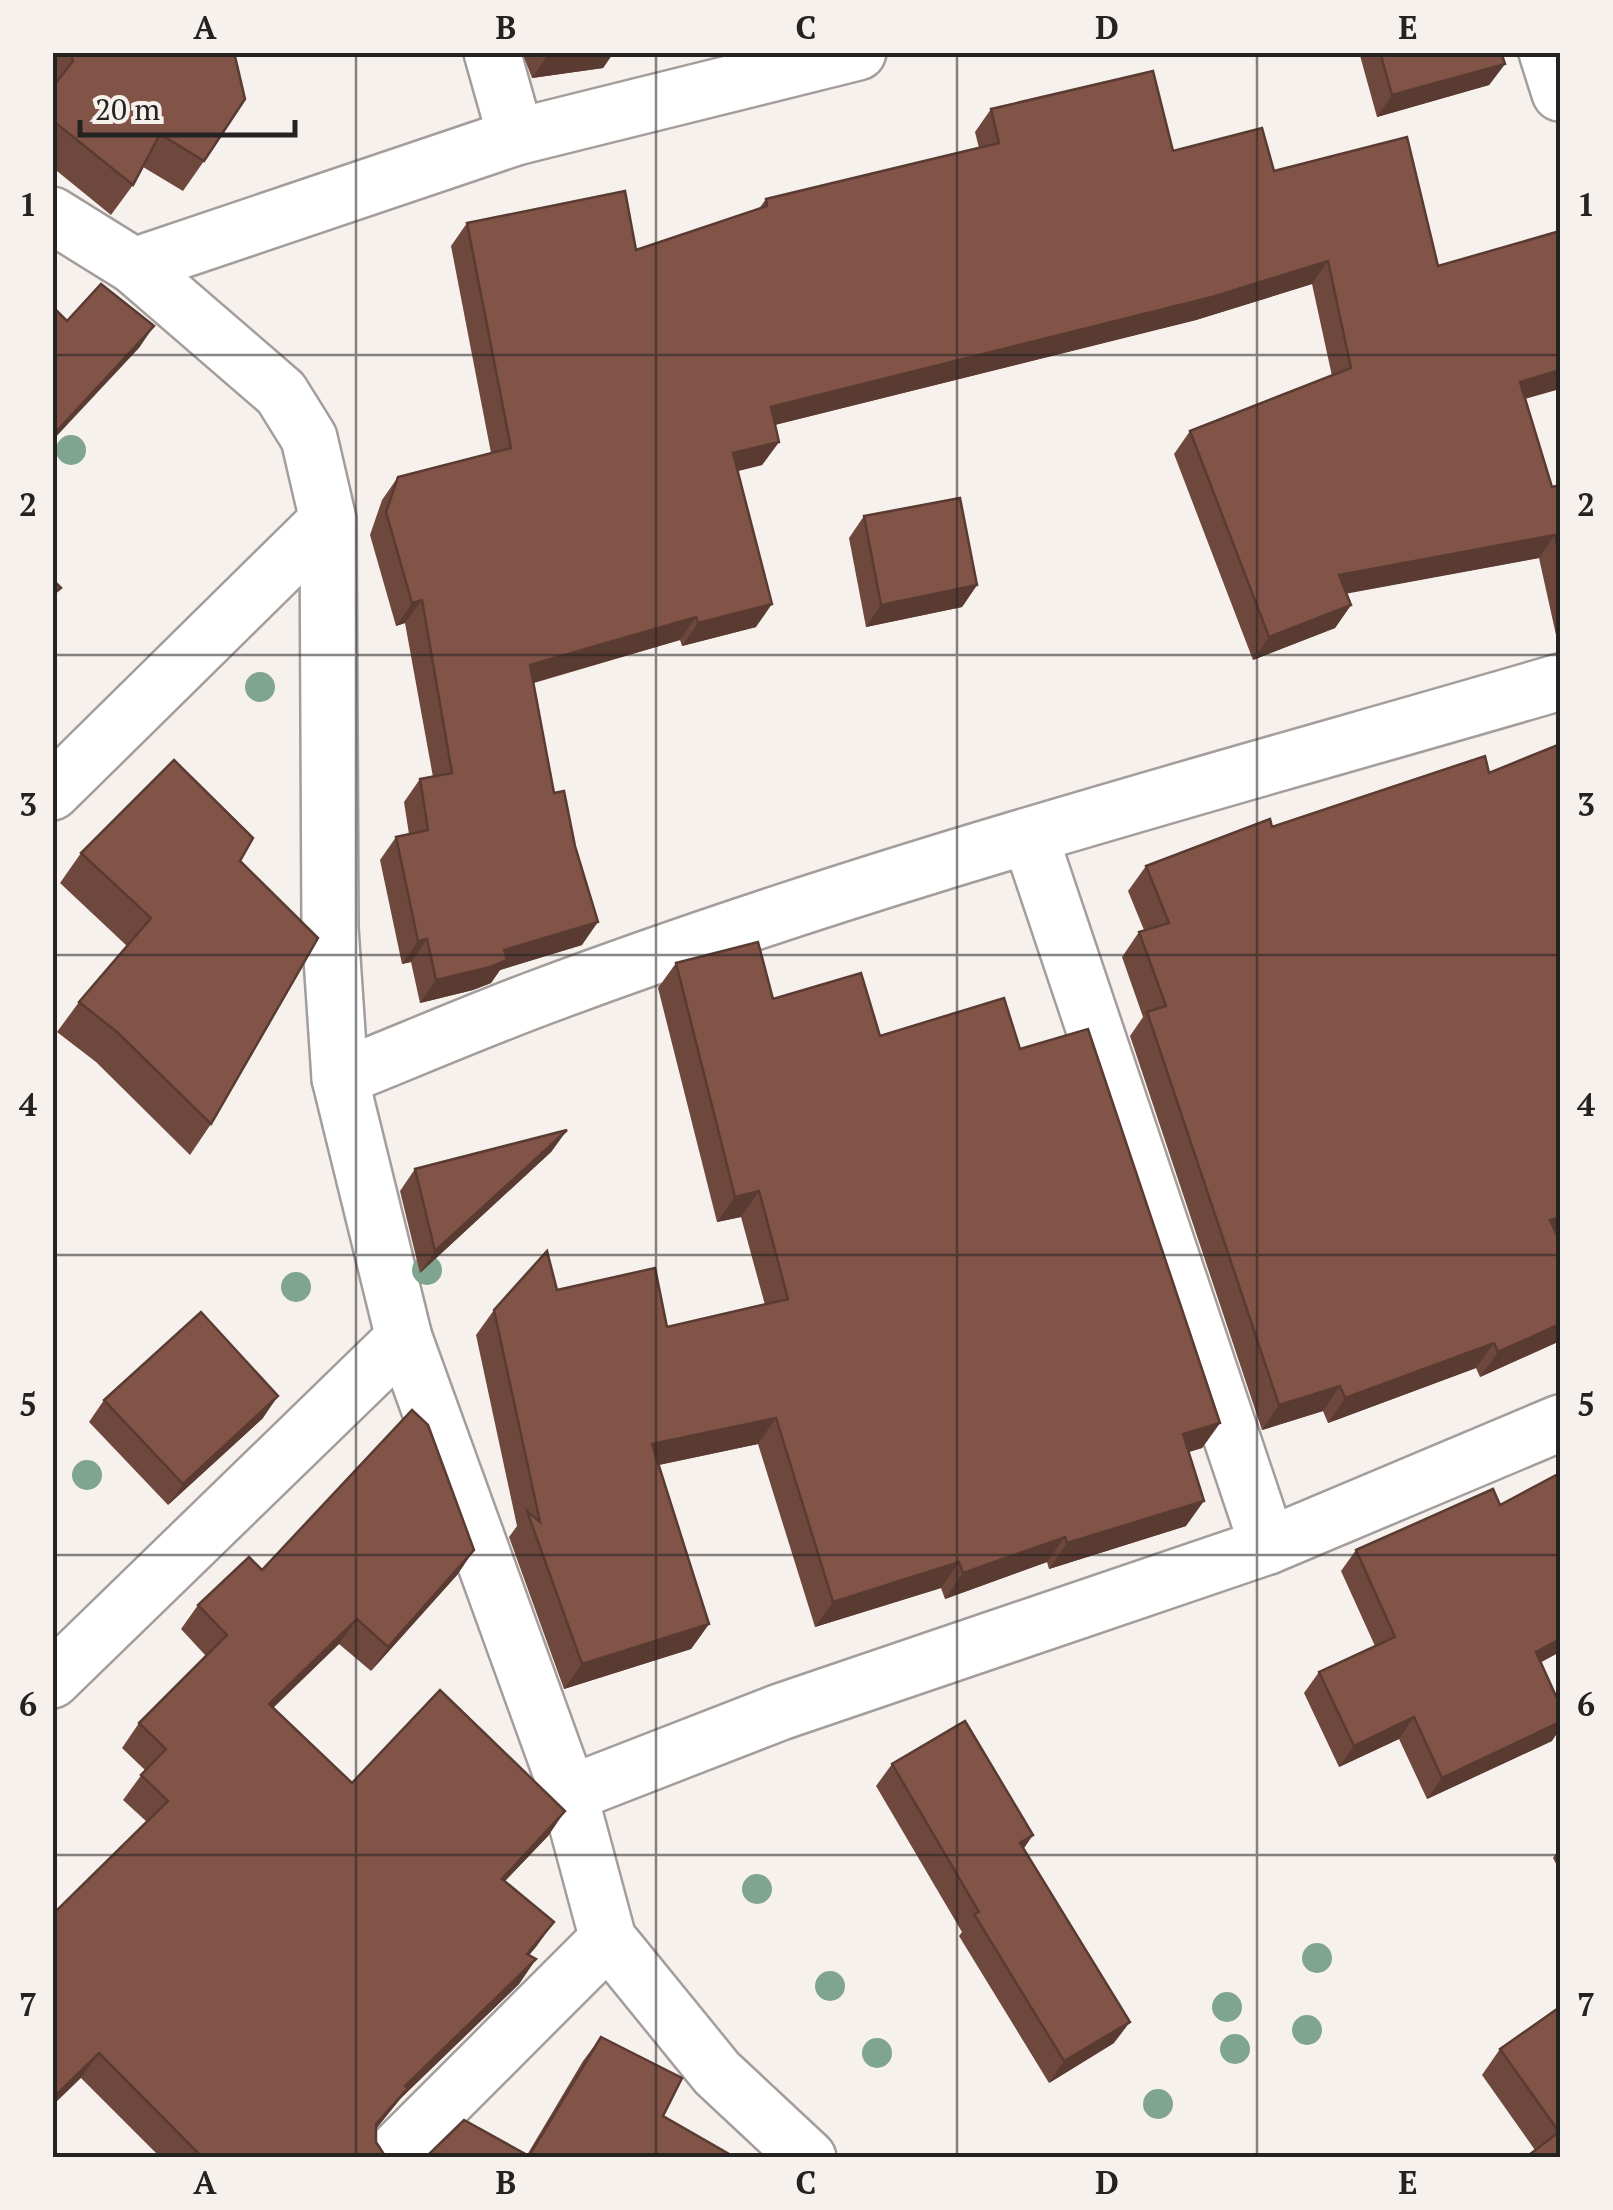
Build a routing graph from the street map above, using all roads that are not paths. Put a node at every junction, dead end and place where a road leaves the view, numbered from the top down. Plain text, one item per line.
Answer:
1 (492, 52) edge
2 (858, 52) edge
3 (1547, 52) edge
4 (1560, 93) edge
5 (516, 137) junction
6 (52, 215) edge
7 (134, 266) junction
8 (328, 520) junction
9 (1560, 682) edge
10 (52, 792) edge
11 (1030, 837) junction
12 (340, 1078) junction
13 (404, 1338) junction
14 (1560, 1423) edge
15 (1268, 1546) junction
16 (52, 1680) edge
17 (569, 1794) junction
18 (608, 1939) junction
19 (389, 2158) edge
20 (808, 2158) edge

1 - 5 street
2 - 5 street
3 - 4 street
5 - 7 street
6 - 7 street
7 - 8 street
8 - 10 street
8 - 12 street
9 - 11 street
11 - 12 street
11 - 15 street
12 - 13 street
13 - 16 street
13 - 17 street
14 - 15 street
15 - 17 street
17 - 18 street
18 - 19 street
18 - 20 street

